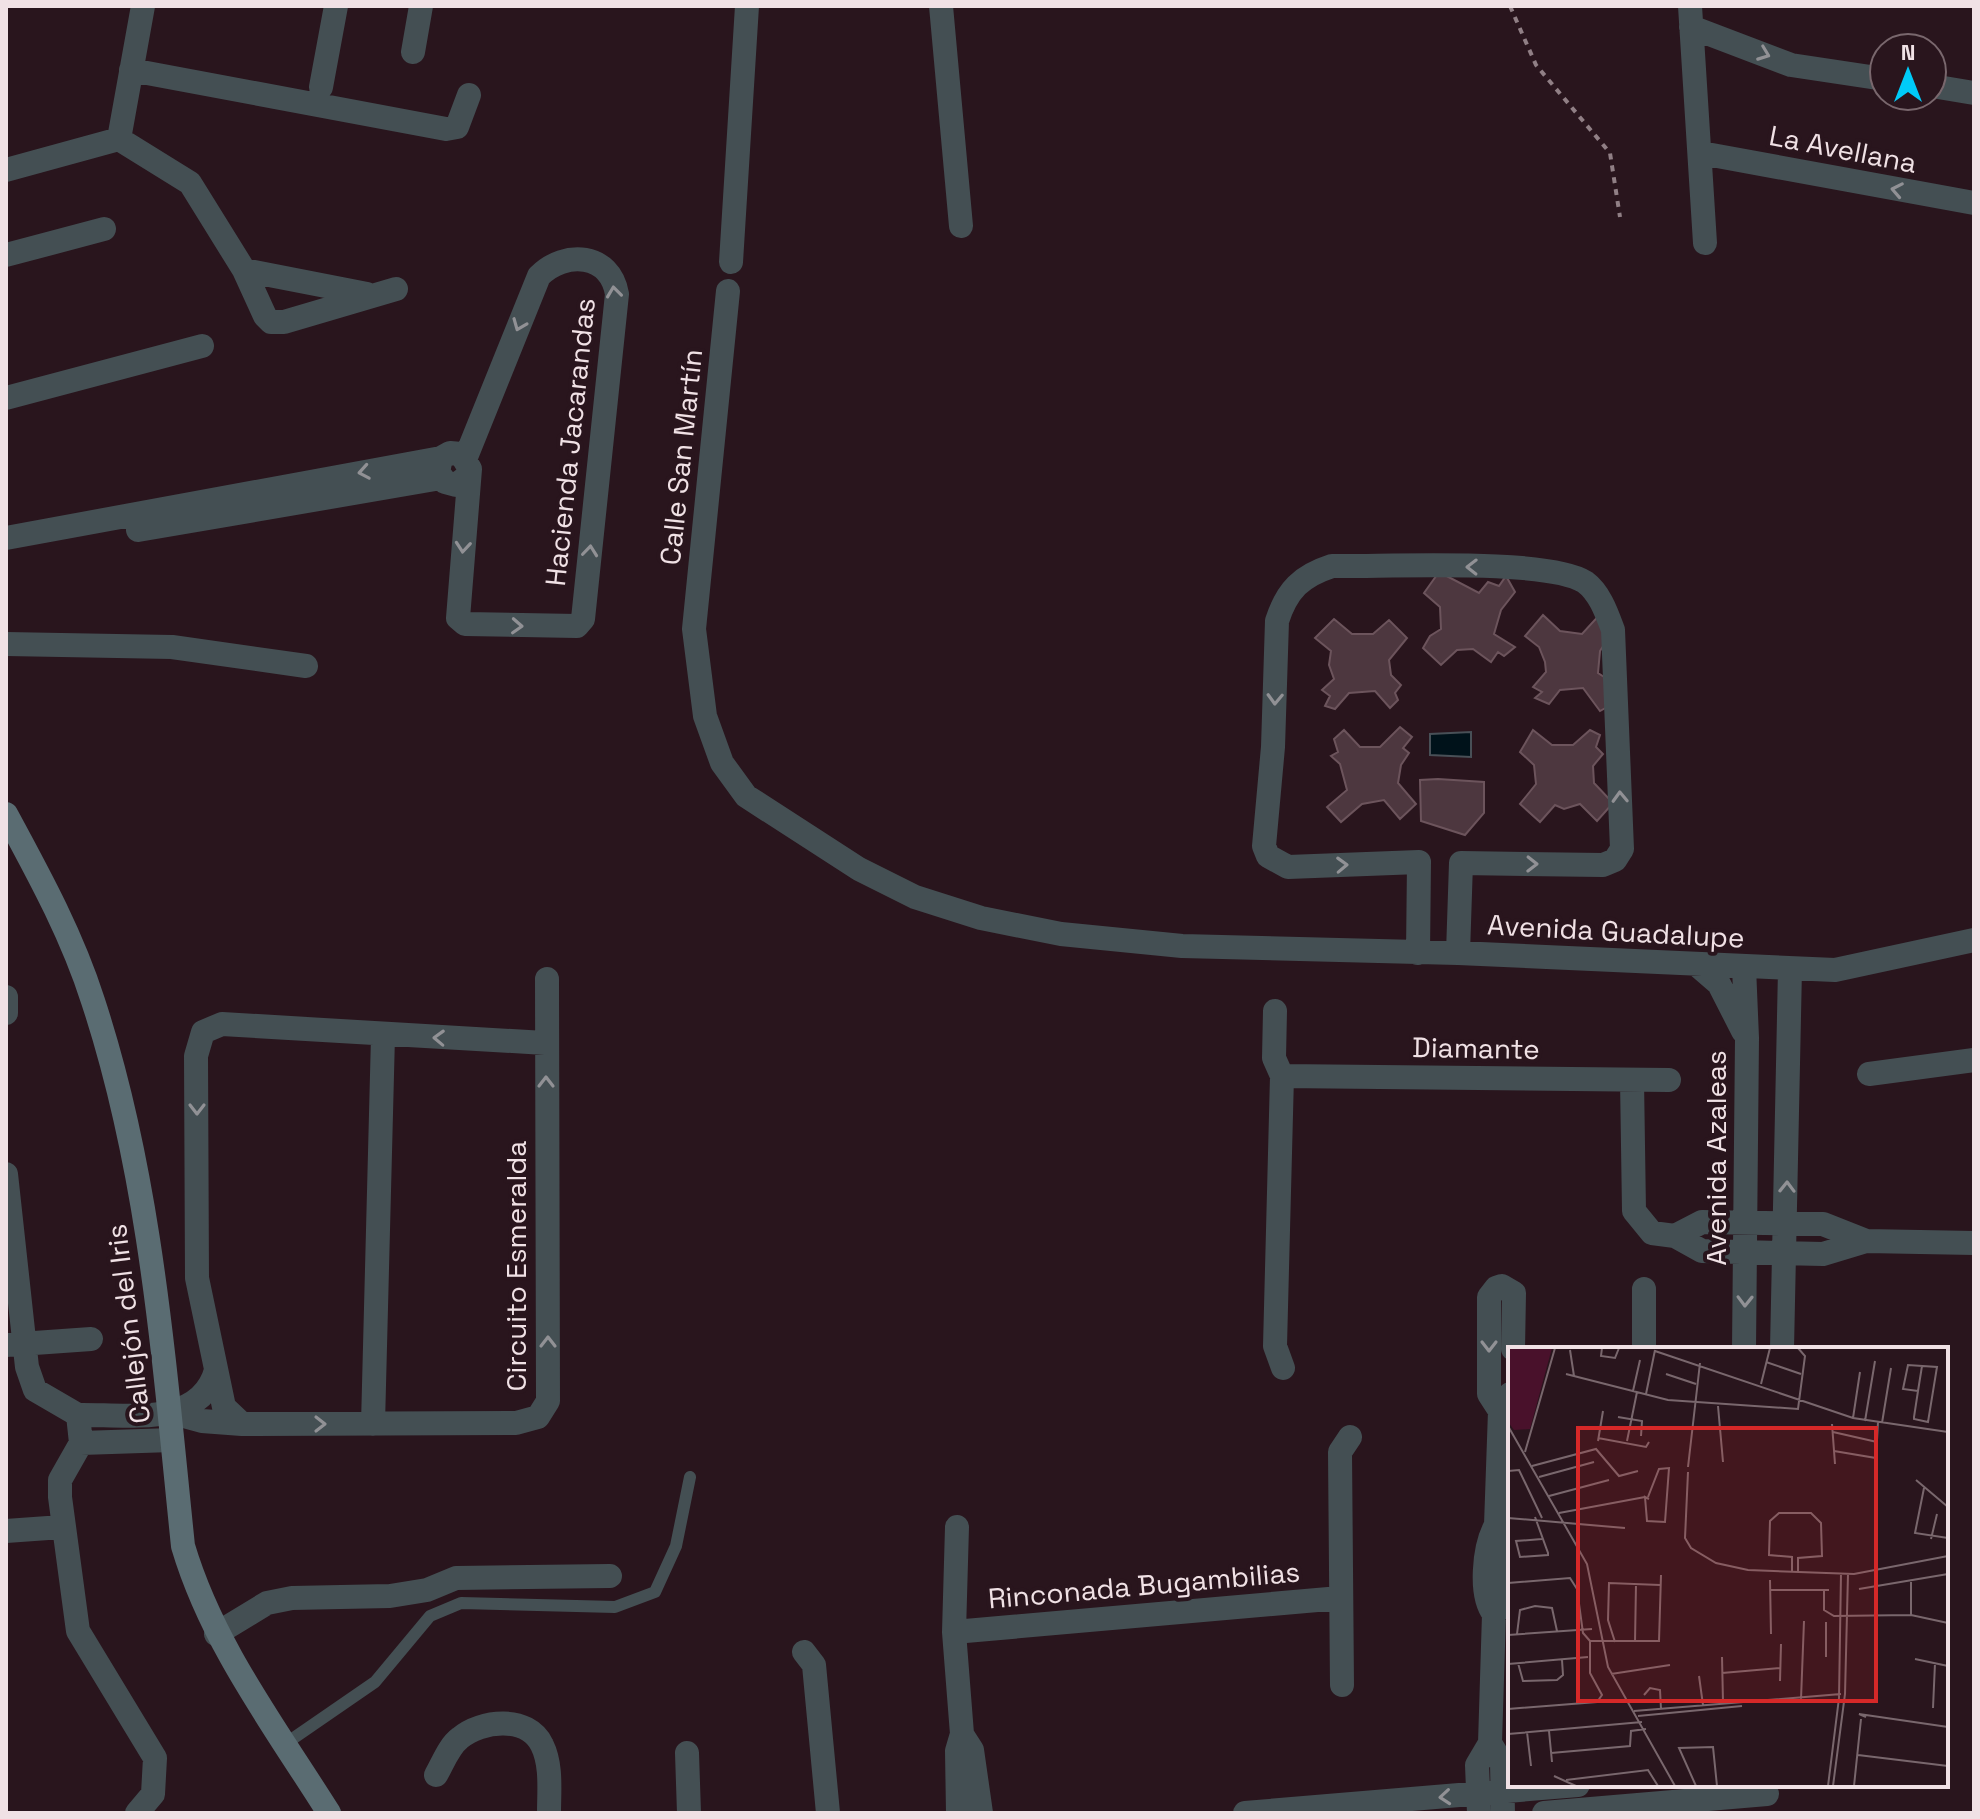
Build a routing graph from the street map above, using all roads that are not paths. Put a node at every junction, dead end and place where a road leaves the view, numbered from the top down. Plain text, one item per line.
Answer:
1 (336, 6) edge
2 (421, 6) edge
3 (747, 6) edge
4 (941, 6) edge
5 (140, 7) edge
6 (1691, 16) edge
7 (413, 52) dead end
8 (131, 70) junction
9 (1868, 77) edge
10 (321, 87) dead end
11 (1948, 89) edge
12 (1974, 93) edge
13 (469, 95) dead end
14 (119, 139) junction
15 (1701, 153) junction
16 (6, 170) edge
17 (1974, 203) edge
18 (961, 226) dead end
19 (104, 229) dead end
20 (1705, 243) dead end
21 (6, 255) edge
22 (731, 262) dead end
23 (244, 270) junction
24 (396, 289) dead end
25 (728, 291) dead end
26 (368, 295) junction
27 (202, 346) dead end
28 (6, 398) edge
29 (467, 466) junction
30 (274, 497) junction
31 (6, 538) edge
32 (6, 553) edge
33 (6, 644) edge
34 (306, 666) dead end
35 (6, 814) edge
36 (1974, 940) edge
37 (1252, 946) joint
38 (1418, 953) junction
39 (1458, 953) junction
40 (1697, 965) junction
41 (1744, 967) junction
42 (1790, 969) junction
43 (1835, 970) junction
44 (547, 979) dead end
45 (6, 997) edge
46 (1275, 1011) dead end
47 (6, 1013) edge
48 (1791, 1013) junction
49 (383, 1036) junction
50 (1747, 1038) junction
51 (545, 1043) junction
52 (1974, 1060) edge
53 (1869, 1074) dead end
54 (1282, 1076) junction
55 (1632, 1080) junction
56 (1669, 1080) dead end
57 (1747, 1083) junction
58 (1789, 1084) junction
59 (6, 1174) edge
60 (1746, 1222) junction
61 (1786, 1223) junction
62 (1675, 1236) junction
63 (1866, 1241) junction
64 (1974, 1243) edge
65 (1746, 1252) junction
66 (1785, 1253) junction
67 (1644, 1289) dead end
68 (91, 1339) dead end
69 (15, 1344) edge
70 (1513, 1347) edge
71 (1644, 1347) edge
72 (1744, 1347) edge
73 (1782, 1347) edge
74 (1283, 1368) dead end
75 (216, 1370) junction
76 (1505, 1402) edge
77 (169, 1412) junction
78 (78, 1415) junction
79 (242, 1424) junction
80 (373, 1424) junction
81 (1350, 1437) dead end
82 (172, 1440) junction
83 (81, 1443) junction
84 (690, 1477) dead end
85 (62, 1527) junction
86 (957, 1527) dead end
87 (6, 1531) edge
88 (610, 1576) dead end
89 (1340, 1598) junction
90 (954, 1632) junction
91 (216, 1634) junction
92 (804, 1652) dead end
93 (1342, 1685) dead end
94 (962, 1734) junction
95 (285, 1744) junction
96 (687, 1753) dead end
97 (436, 1775) dead end
98 (1568, 1787) edge
99 (1767, 1797) edge
100 (1734, 1798) edge
101 (1490, 1803) edge
102 (1400, 1807) edge
103 (137, 1813) edge
104 (329, 1813) edge
105 (549, 1813) edge
106 (689, 1813) edge
107 (828, 1813) edge
108 (958, 1813) edge
109 (981, 1813) edge
110 (1245, 1813) edge
111 (1544, 1813) edge

1 - 10 street
2 - 7 street
3 - 22 street
4 - 18 street
5 - 8 street
6 -> 9 street
6 - 15 street
8 - 13 street
8 - 14 street
11 - 12 street
14 - 16 street
14 - 23 street
17 -> 15 street, La Avellana
15 - 20 street
19 - 21 street
23 - 26 street
23 - 26 street
24 - 26 street
25 - 37 street, Calle San Martín
27 - 28 street
29 -> 29 street, Hacienda Jacarandas
29 - 30 street
30 - 31 street
30 - 32 street
33 - 34 street
35 - 77 street, Callejón del Iris
36 - 43 street, Avenida Guadalupe
37 - 38 street, Avenida Guadalupe
38 - 39 street, Avenida Guadalupe
39 -> 38 street
39 - 40 street, Avenida Guadalupe
40 - 41 street, Avenida Guadalupe
40 - 50 street
41 - 42 street, Avenida Guadalupe
41 - 50 street, Avenida Azaleas
42 - 43 street, Avenida Guadalupe
42 - 48 street
43 - 48 street
44 - 51 street, Circuito Esmeralda
45 - 47 street
46 - 54 street
48 - 58 street
51 -> 49 street
49 -> 75 street
49 - 80 street
50 - 57 street, Avenida Azaleas
80 -> 51 street, Circuito Esmeralda
52 - 53 street
54 - 55 street, Diamante
54 - 74 street
55 - 56 street, Diamante
55 - 62 street
57 - 58 street
57 - 60 street, Avenida Azaleas
61 -> 58 street
59 - 69 street
60 - 61 street
60 - 62 street
60 - 65 street, Avenida Azaleas
61 - 63 street
61 - 66 street
62 - 65 street
63 - 64 street
63 - 66 street
65 - 66 street
65 -> 72 street, Avenida Azaleas
66 - 73 street
67 - 71 street
68 - 69 street
69 - 78 street
70 -> 76 street
75 - 77 street
75 - 79 street
76 - 101 street
77 - 78 street
77 - 79 street, Circuito Esmeralda
77 - 82 street, Callejón del Iris
78 - 83 street
79 -> 80 street, Circuito Esmeralda
81 - 89 street
82 - 83 street
82 - 91 street, Callejón del Iris
83 - 85 street
84 - 95 lane
85 - 87 street
85 - 103 street
86 - 90 street
88 - 91 street
89 - 90 street, Rinconada Bugambilias
89 - 93 street
90 - 94 street
91 - 95 street, Callejón del Iris
92 - 107 street
94 - 108 street
94 - 109 street
95 - 104 street, Callejón del Iris
96 - 106 street
97 - 105 street
98 - 101 street
99 - 100 street
100 - 111 street
101 -> 102 street
102 - 110 street

